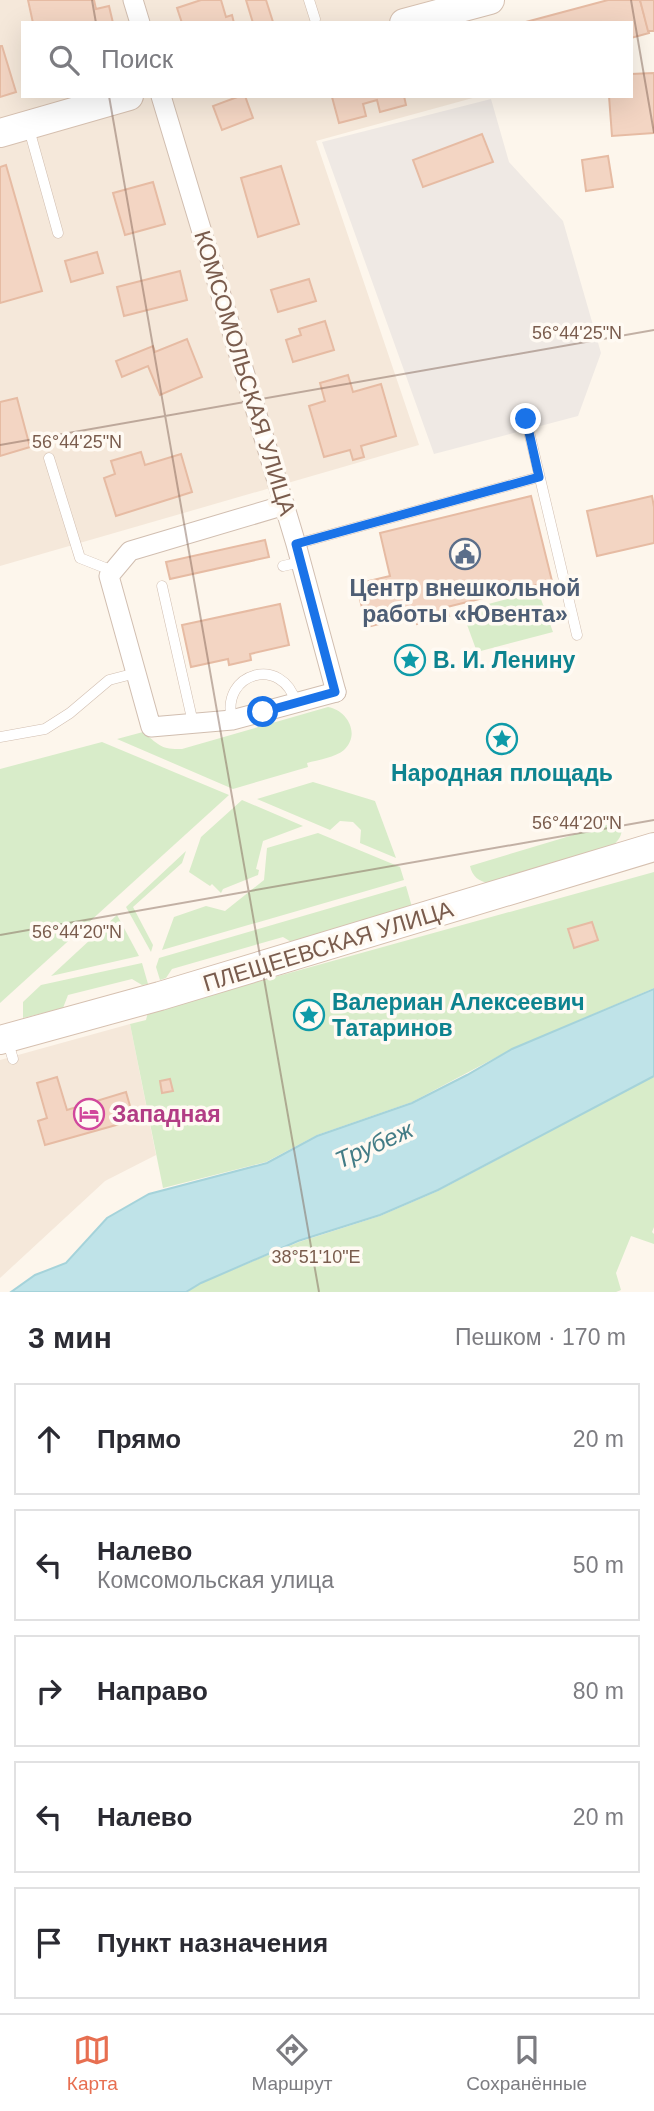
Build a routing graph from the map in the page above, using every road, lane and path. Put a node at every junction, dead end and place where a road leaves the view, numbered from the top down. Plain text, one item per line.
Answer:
1 (133, 0) edge
2 (309, 0) edge
3 (480, 6) edge
4 (315, 19) dead end
5 (138, 21) edge
6 (413, 21) edge
7 (122, 98) edge
8 (161, 98) edge
9 (28, 125) junction
10 (0, 133) edge
11 (58, 233) dead end
12 (526, 419) dead end
13 (49, 458) dead end
14 (539, 477) junction
15 (285, 505) junction
16 (294, 557) junction
17 (113, 570) junction
18 (162, 586) dead end
19 (577, 635) dead end
20 (136, 673) junction
21 (296, 703) junction
22 (232, 720) junction
23 (193, 723) junction
24 (0, 737) edge
25 (654, 847) edge
26 (6, 1046) edge

1 - 5 street
2 - 4 lane
3 - 6 street
7 - 9 street
8 - 15 street, КОМСОМОЛЬСКАЯ УЛИЦА
9 - 10 street
9 - 11 lane
12 - 14 lane
13 - 17 lane
14 - 16 lane
14 - 19 lane
15 - 16 street, КОМСОМОЛЬСКАЯ УЛИЦА
15 - 17 street
16 - 21 street, КОМСОМОЛЬСКАЯ УЛИЦА
17 - 20 street
18 - 23 lane
20 - 23 street
20 - 24 lane
21 - 22 street
21 - 22 lane
22 - 23 street
25 - 26 street, ПЛЕЩЕЕВСКАЯ УЛИЦА

